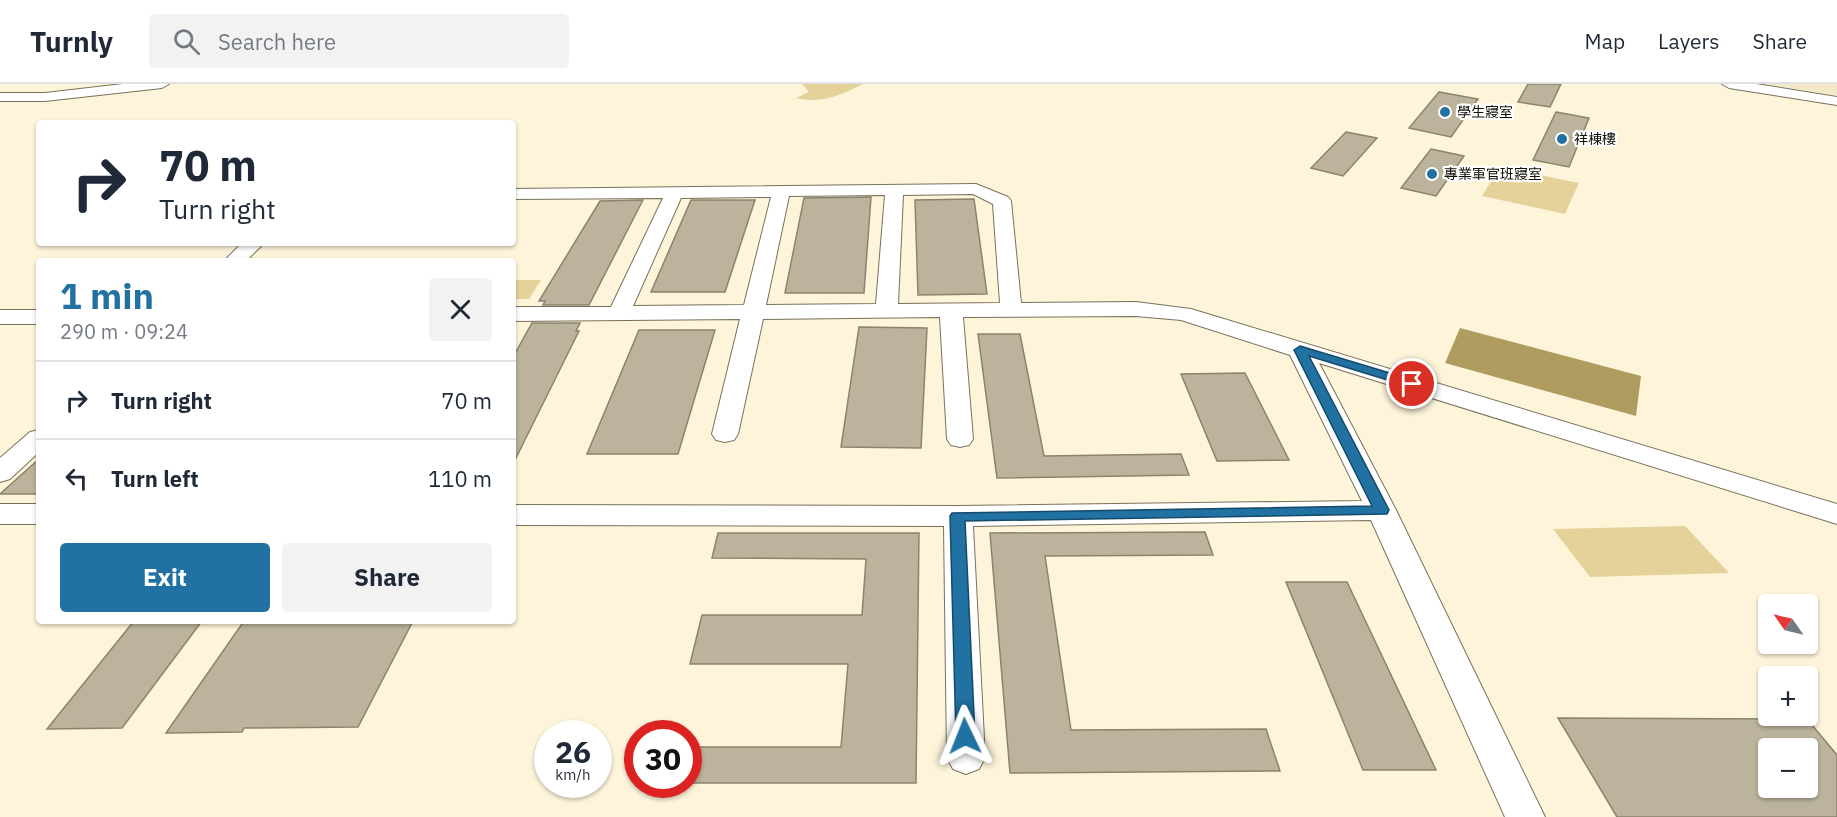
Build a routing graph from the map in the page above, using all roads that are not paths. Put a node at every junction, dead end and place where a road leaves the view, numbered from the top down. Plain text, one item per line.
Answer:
1 (162, 84) edge
2 (1729, 84) edge
3 (0, 97) edge
4 (1837, 101) edge
5 (894, 190) junction
6 (782, 191) junction
7 (675, 192) junction
8 (516, 194) edge
9 (251, 246) edge
10 (237, 258) edge
11 (951, 310) junction
12 (1011, 310) junction
13 (753, 311) junction
14 (619, 312) junction
15 (887, 312) junction
16 (516, 314) edge
17 (0, 317) edge
18 (36, 317) edge
19 (1300, 350) junction
20 (725, 434) dead end
21 (960, 439) dead end
22 (36, 441) edge
23 (0, 473) edge
24 (1382, 510) junction
25 (0, 514) edge
26 (36, 514) edge
27 (1837, 514) edge
28 (516, 516) edge
29 (958, 516) junction
30 (966, 758) dead end
31 (1525, 817) edge

1 - 3 street
2 - 4 street
5 - 6 street
5 - 12 street
5 - 15 street
6 - 7 street
6 - 13 street
7 - 8 street
7 - 14 street
9 - 10 street
11 - 12 street
11 - 15 street
11 - 21 street
12 - 19 street
13 - 14 street
13 - 15 street
13 - 20 street
14 - 16 street
17 - 18 street
19 - 24 street
19 - 27 street
22 - 23 street
24 - 29 street
24 - 31 street
25 - 26 street
28 - 29 street
29 - 30 street

